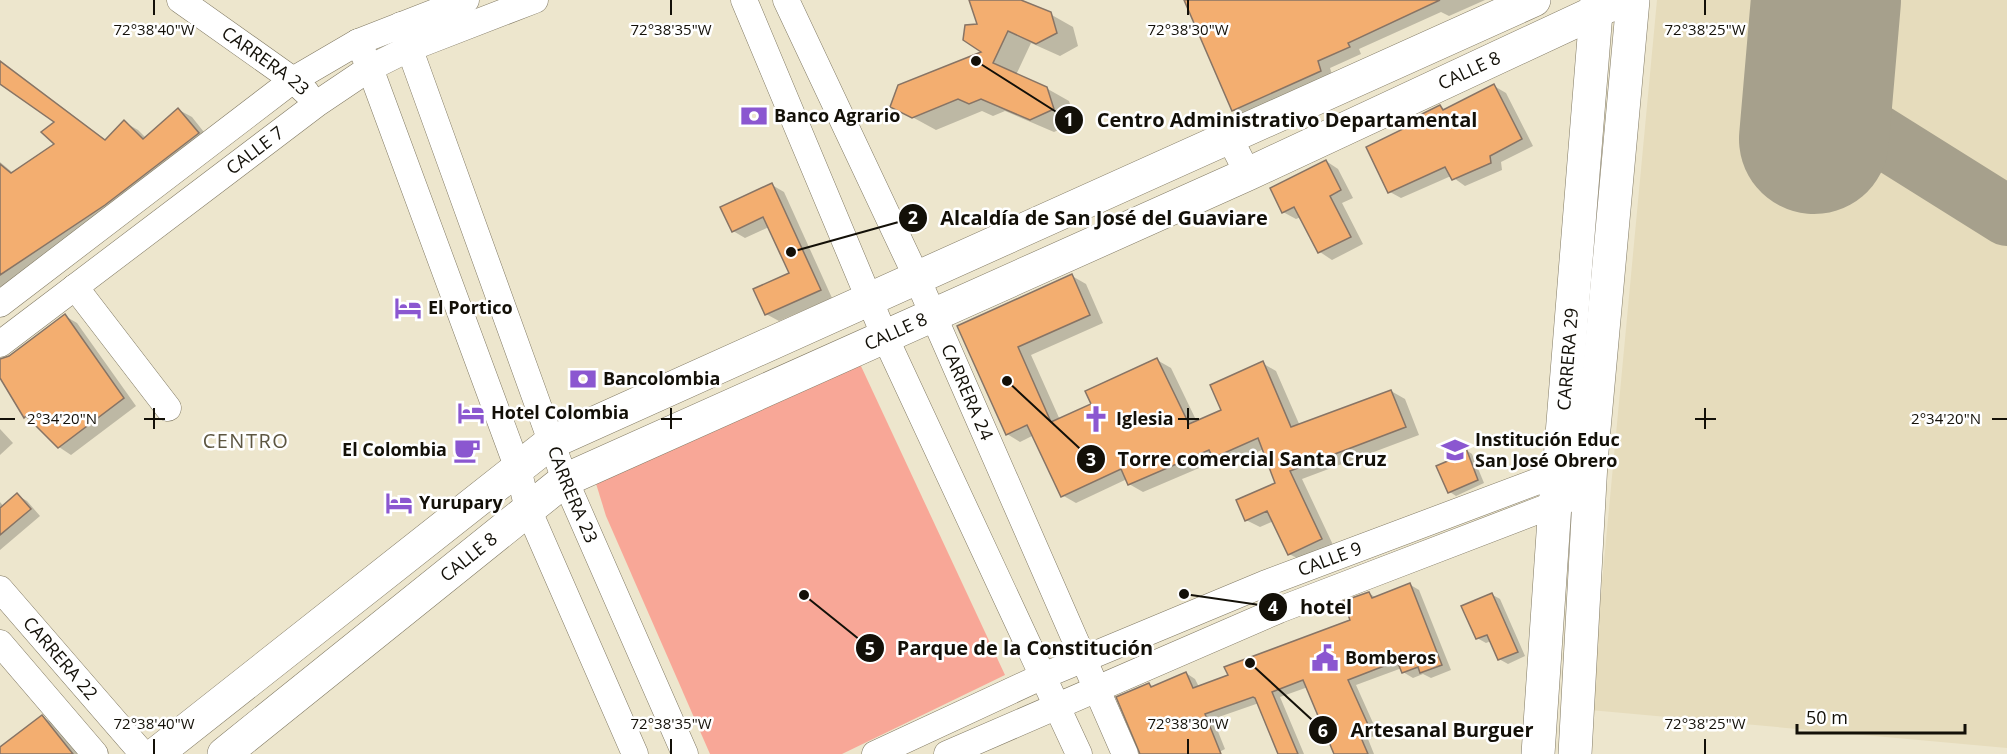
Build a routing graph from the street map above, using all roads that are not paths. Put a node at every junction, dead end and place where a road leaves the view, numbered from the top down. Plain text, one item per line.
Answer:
1 (180, 0) edge
2 (535, 0) edge
3 (744, 0) edge
4 (786, 0) edge
5 (1534, 0) edge
6 (1633, 0) edge
7 (460, 1) edge
8 (1605, 4) edge
9 (401, 25) junction
10 (358, 42) junction
11 (408, 49) junction
12 (370, 68) junction
13 (294, 80) junction
14 (318, 103) junction
15 (1229, 137) junction
16 (1248, 174) junction
17 (917, 278) junction
18 (75, 287) junction
19 (7, 298) edge
20 (870, 299) junction
21 (932, 314) junction
22 (34, 318) junction
23 (885, 337) junction
24 (0, 344) edge
25 (168, 408) dead end
26 (550, 443) junction
27 (518, 469) junction
28 (1559, 472) junction
29 (1590, 477) junction
30 (564, 480) junction
31 (1555, 504) junction
32 (528, 509) junction
33 (1264, 584) junction
34 (0, 589) edge
35 (1279, 610) junction
36 (0, 643) edge
37 (1083, 660) junction
38 (1043, 676) junction
39 (1095, 689) junction
40 (1057, 707) junction
41 (94, 754) edge
42 (143, 754) edge
43 (156, 754) edge
44 (224, 754) edge
45 (635, 754) edge
46 (685, 754) edge
47 (874, 754) edge
48 (947, 754) edge
49 (1079, 754) edge
50 (1125, 754) edge
51 (1538, 754) edge
52 (1575, 754) edge

1 - 13 street, CARRERA 23
2 - 11 street, CALLE 7
3 - 20 street
4 - 17 street, CARRERA 24
5 - 15 main road, CALLE 8
6 - 29 main road, CARRERA 29
7 - 9 street, CALLE 7
8 - 16 main road, CALLE 8
8 - 28 main road, CARRERA 29
9 - 10 street, CALLE 7
9 - 11 street, CARRERA 23
10 - 12 street
10 - 13 street, CALLE 7
11 - 12 street, CALLE 7
11 - 26 street, CARRERA 23
12 - 14 street, CALLE 7
12 - 27 street
13 - 14 street, CARRERA 23
13 - 19 street, CALLE 7
14 - 18 street, CALLE 7
15 - 16 street
15 - 17 main road, CALLE 8
16 - 21 main road, CALLE 8
17 - 20 main road, CALLE 8
17 - 21 street, CARRERA 24
18 - 22 street, CALLE 7
18 - 25 street
19 - 22 street
20 - 23 street
20 - 26 main road, CALLE 8
21 - 23 main road, CALLE 8
21 - 37 street, CARRERA 24
22 - 24 street, CALLE 7
23 - 30 main road, CALLE 8
23 - 38 street
26 - 27 main road, CALLE 8
26 - 30 street, CARRERA 23
27 - 32 street
27 - 43 main road, CALLE 8
28 - 29 street, CALLE 9
28 - 31 main road, CARRERA 29
28 - 33 street, CALLE 9
29 - 31 street, CALLE 9
29 - 52 main road, CARRERA 29
30 - 32 main road, CALLE 8
30 - 46 street, CARRERA 23
31 - 35 street, CALLE 9
31 - 51 main road, CARRERA 29
32 - 44 main road, CALLE 8
32 - 45 street
33 - 35 street
33 - 37 street, CALLE 9
34 - 42 street, CARRERA 22
35 - 39 street, CALLE 9
36 - 41 street, CARRERA 22
37 - 38 street, CALLE 9
37 - 39 street, CARRERA 24
38 - 40 street
38 - 47 street, CALLE 9
39 - 40 street, CALLE 9
39 - 50 street, CARRERA 24
40 - 48 street, CALLE 9
40 - 49 street

